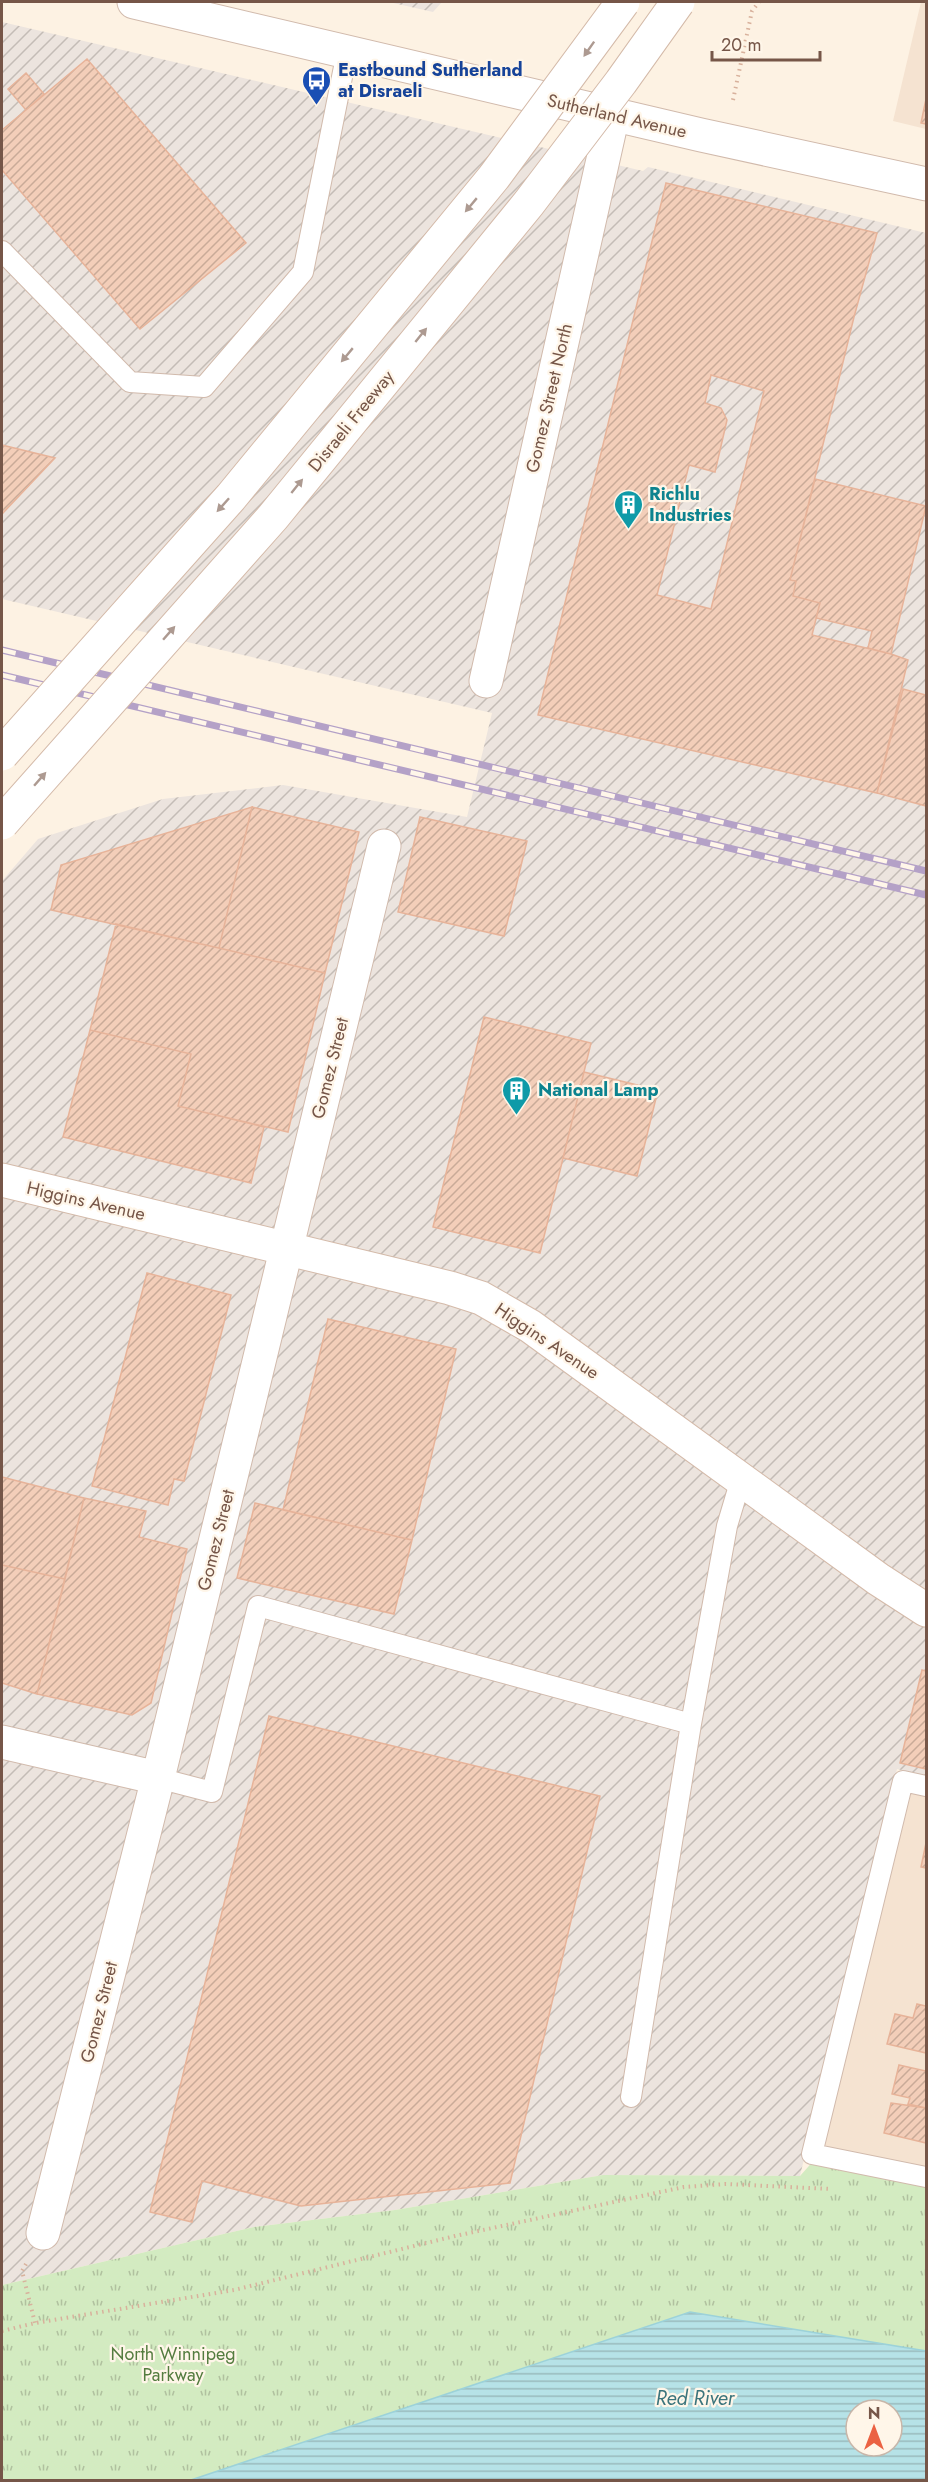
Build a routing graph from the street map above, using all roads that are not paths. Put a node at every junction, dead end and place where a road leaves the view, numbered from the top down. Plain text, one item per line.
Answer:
1 (134, 2) edge
2 (623, 2) edge
3 (678, 2) edge
4 (348, 52) junction
5 (613, 115) junction
6 (927, 184) edge
7 (2, 251) edge
8 (486, 681) dead end
9 (2, 754) edge
10 (2, 823) edge
11 (384, 846) dead end
12 (2, 1180) edge
13 (286, 1249) junction
14 (741, 1479) junction
15 (927, 1610) edge
16 (691, 1724) junction
17 (2, 1742) edge
18 (158, 1778) junction
19 (927, 1786) edge
20 (631, 2097) dead end
21 (927, 2177) edge
22 (43, 2233) dead end

1 - 4 main road, Sutherland Avenue
2 -> 9 main road, bridge
10 -> 3 main road, Disraeli Freeway, bridge
4 - 5 main road, Sutherland Avenue
4 - 7 lane
5 - 6 main road, Sutherland Avenue
5 - 8 main road, Gomez Street North
11 - 13 main road, Gomez Street
12 - 13 main road, Higgins Avenue
13 - 14 main road, Higgins Avenue
13 - 18 main road, Gomez Street
14 - 15 main road, Higgins Avenue
14 - 16 lane
16 - 18 lane
16 - 20 lane
17 - 18 main road
18 - 22 main road, Gomez Street
19 - 21 lane

